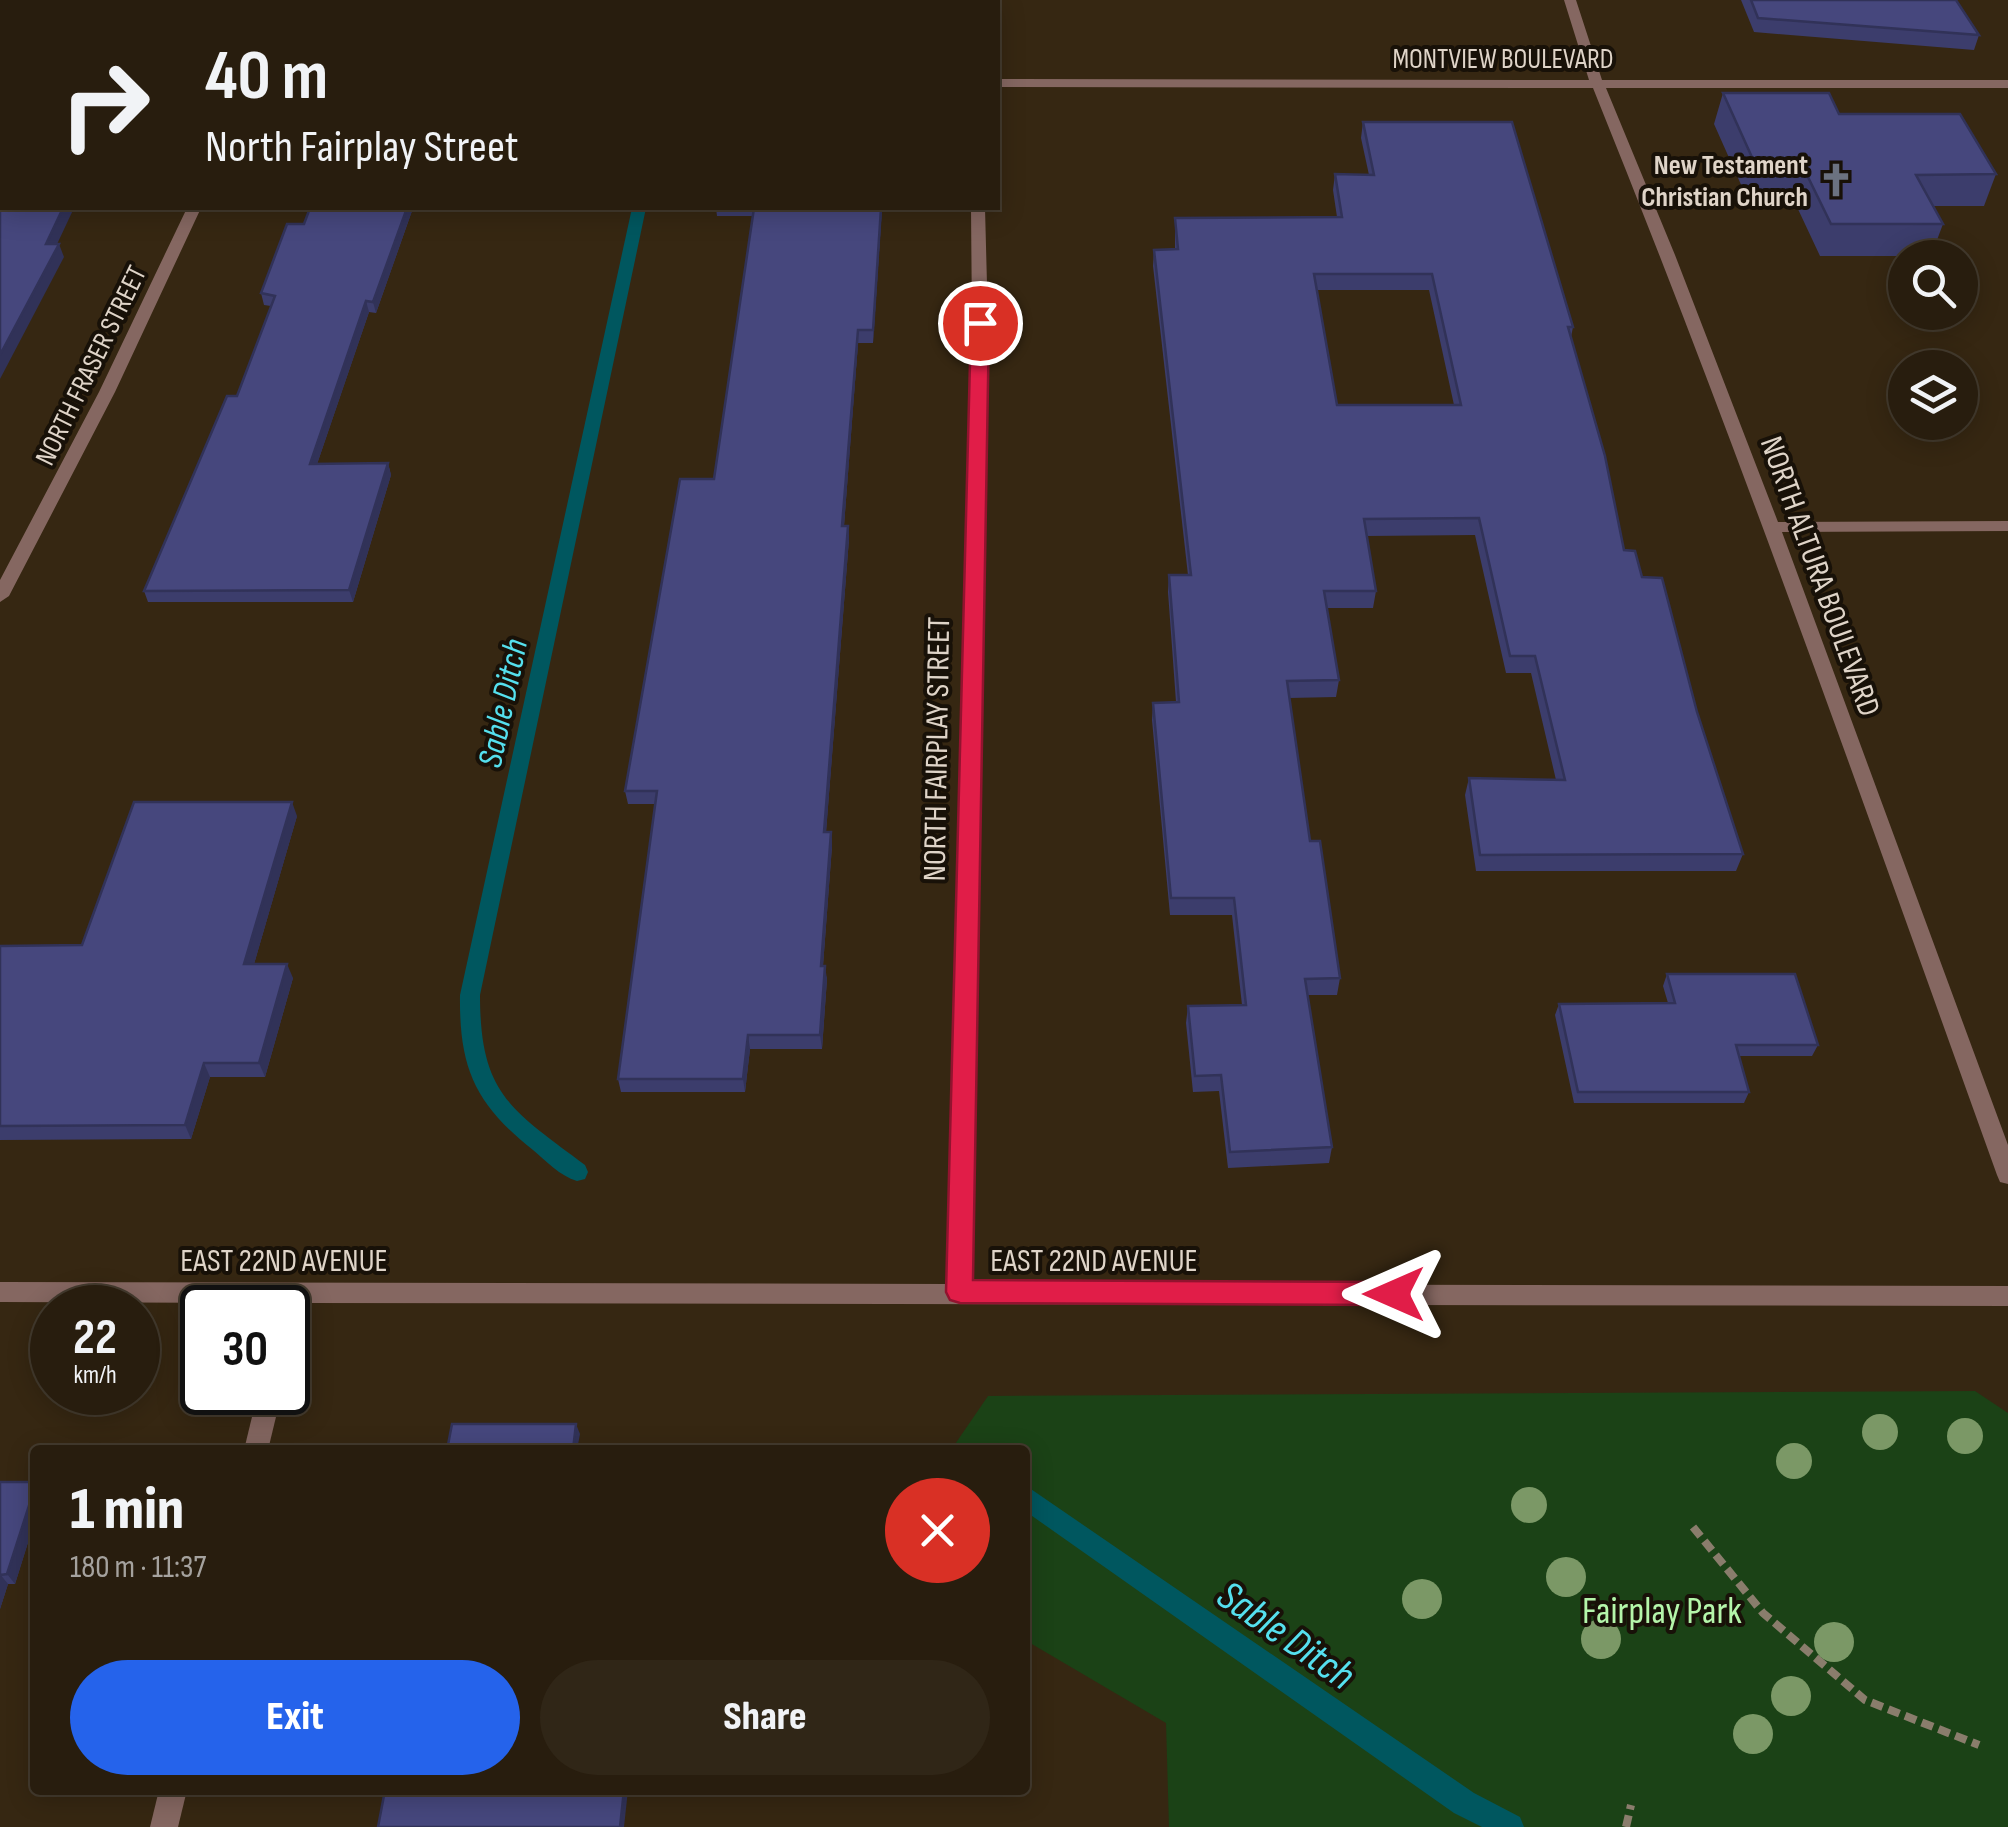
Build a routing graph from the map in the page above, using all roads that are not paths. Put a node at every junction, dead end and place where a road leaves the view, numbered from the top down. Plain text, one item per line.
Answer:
1 (1570, 0) edge
2 (1000, 84) edge
3 (1599, 84) junction
4 (2008, 84) edge
5 (193, 210) edge
6 (978, 210) edge
7 (2008, 526) edge
8 (1772, 527) junction
9 (0, 596) edge
10 (2008, 1176) edge
11 (0, 1292) edge
12 (960, 1292) junction
13 (180, 1293) edge
14 (310, 1293) edge
15 (2008, 1296) edge
16 (264, 1415) edge
17 (257, 1445) edge
18 (172, 1795) edge
19 (164, 1827) edge

1 - 3 street, NORTH ALTURA BOULEVARD
2 - 3 street, MONTVIEW BOULEVARD
3 - 4 street, MONTVIEW BOULEVARD
3 - 8 street, NORTH ALTURA BOULEVARD
5 - 9 street, NORTH FRASER STREET
6 - 12 street, NORTH FAIRPLAY STREET
7 - 8 street
8 - 10 street, NORTH ALTURA BOULEVARD
11 - 13 street, EAST 22ND AVENUE
12 - 14 street, EAST 22ND AVENUE
12 - 15 street, EAST 22ND AVENUE
16 - 17 street
18 - 19 street

